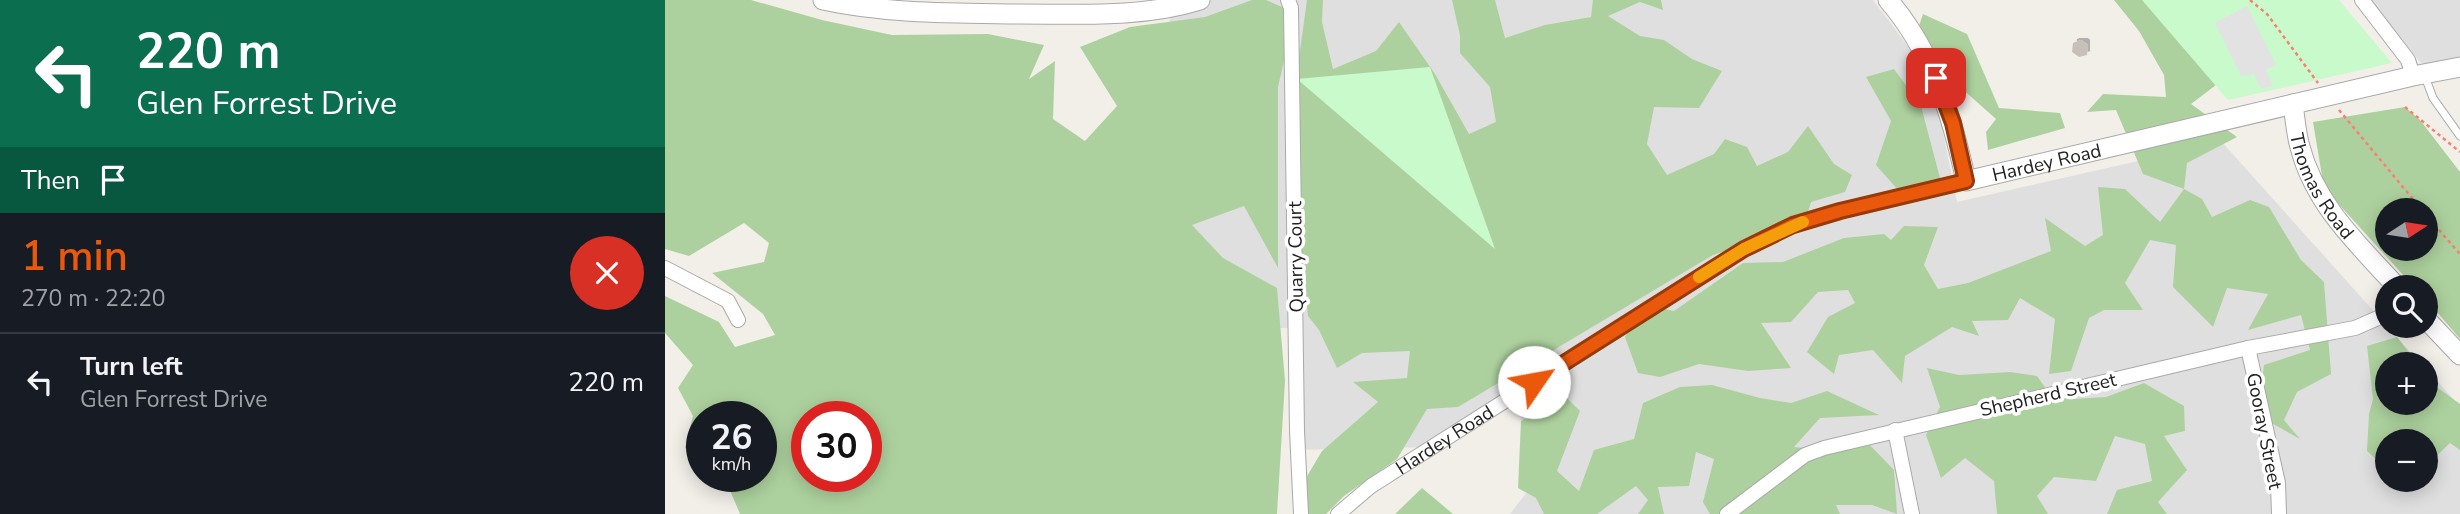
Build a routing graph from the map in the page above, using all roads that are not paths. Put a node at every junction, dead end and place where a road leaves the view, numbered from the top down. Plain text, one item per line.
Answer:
1 (823, 0) edge
2 (1288, 0) edge
3 (1888, 0) edge
4 (2362, 0) edge
5 (1192, 1) edge
6 (2460, 67) edge
7 (2418, 75) junction
8 (2293, 104) junction
9 (2460, 136) edge
10 (1966, 181) junction
11 (665, 268) edge
12 (2386, 275) edge
13 (2375, 319) edge
14 (738, 320) dead end
15 (2438, 332) edge
16 (2248, 348) junction
17 (2460, 355) edge
18 (1895, 430) junction
19 (1301, 514) edge
20 (1338, 514) edge
21 (1727, 514) edge
22 (1912, 514) edge
23 (2279, 514) edge

1 - 5 street
2 - 19 street, Quarry Court
3 - 10 street
4 - 7 street
6 - 7 street, Hardey Road
7 - 8 street, Hardey Road
7 - 9 lane
8 - 10 street, Hardey Road
8 - 12 street, Thomas Road
10 - 20 street, Hardey Road
11 - 14 street
13 - 16 street, Shepherd Street
15 - 17 street
16 - 18 street, Shepherd Street
16 - 23 street, Gooray Street
18 - 21 street, Shepherd Street
18 - 22 street

